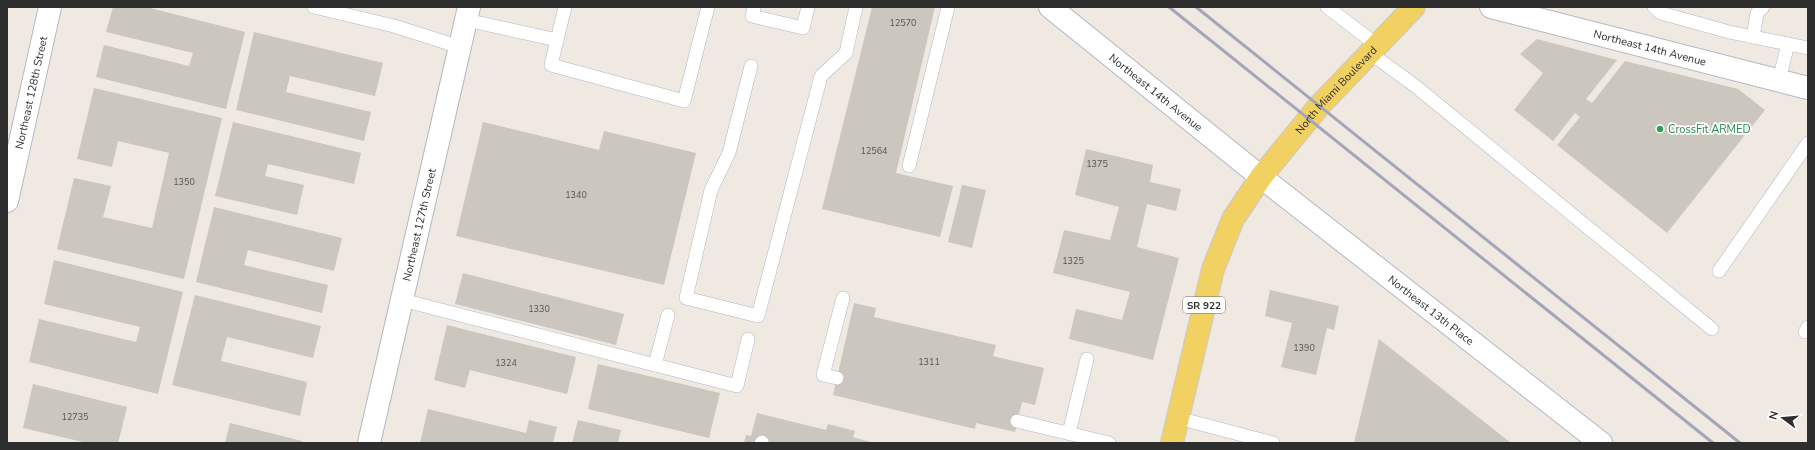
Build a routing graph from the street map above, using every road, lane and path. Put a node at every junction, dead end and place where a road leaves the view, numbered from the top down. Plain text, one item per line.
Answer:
1 (50, 7) edge
2 (314, 7) edge
3 (565, 7) edge
4 (708, 7) edge
5 (754, 7) edge
6 (808, 7) edge
7 (856, 7) edge
8 (948, 7) edge
9 (1050, 7) edge
10 (1327, 7) edge
11 (1414, 7) edge
12 (1492, 7) edge
13 (1654, 7) edge
14 (1763, 7) edge
15 (468, 13) edge
16 (1753, 37) junction
17 (557, 40) junction
18 (1788, 44) junction
19 (460, 47) junction
20 (1808, 48) edge
21 (1374, 49) junction
22 (751, 66) dead end
23 (1779, 80) junction
24 (1808, 88) edge
25 (1808, 143) edge
26 (909, 166) dead end
27 (1261, 177) junction
28 (7, 201) edge
29 (1719, 271) dead end
30 (843, 298) dead end
31 (402, 300) junction
32 (668, 315) dead end
33 (1712, 329) dead end
34 (748, 339) dead end
35 (1086, 359) dead end
36 (655, 365) junction
37 (837, 378) dead end
38 (1178, 418) junction
39 (1017, 421) dead end
40 (1069, 433) junction
41 (369, 443) edge
42 (1109, 443) edge
43 (1172, 443) edge
44 (1273, 443) edge
45 (1601, 443) edge

1 - 28 street, Northeast 128th Street
2 - 19 lane
3 - 17 lane
4 - 17 lane
5 - 6 lane
7 - 22 lane
8 - 26 lane
9 - 27 street, Northeast 14th Avenue
10 - 21 lane
11 - 21 main road, North Miami Boulevard / SR 922
12 - 23 street, Northeast 14th Avenue
13 - 16 lane
14 - 16 lane
15 - 17 lane
15 - 19 street, Northeast 127th Street
16 - 18 lane
18 - 20 lane
18 - 23 lane
19 - 31 street, Northeast 127th Street
21 - 27 main road, North Miami Boulevard / SR 922
21 - 33 lane
23 - 24 street, Northeast 14th Avenue
25 - 29 lane
27 - 38 main road, SR 922
27 - 45 street, Northeast 13th Place
30 - 37 lane
31 - 36 lane
31 - 41 street, Northeast 127th Street
32 - 36 lane
34 - 36 lane
35 - 40 lane
38 - 43 main road, SR 922
38 - 44 lane
39 - 40 lane
40 - 42 lane

